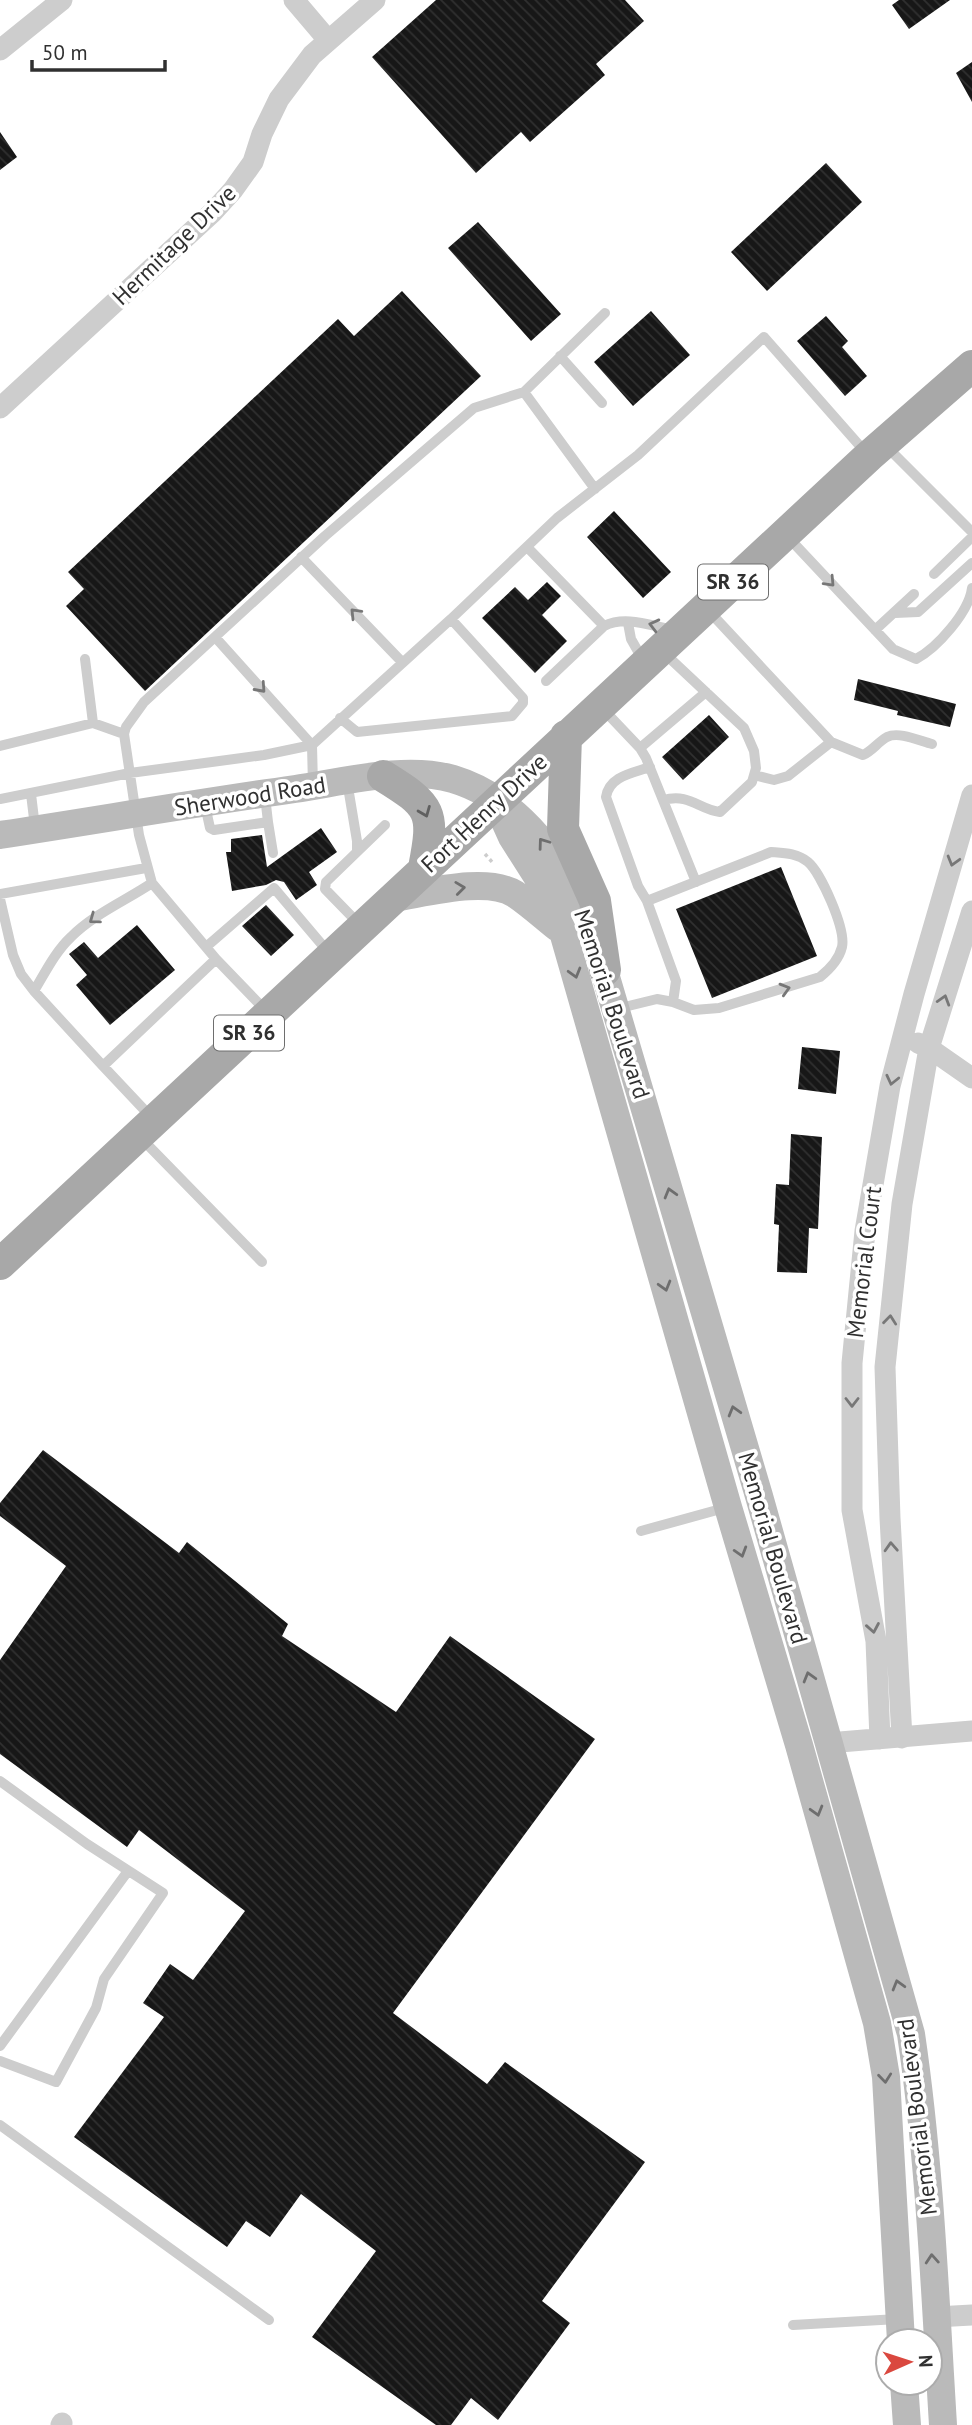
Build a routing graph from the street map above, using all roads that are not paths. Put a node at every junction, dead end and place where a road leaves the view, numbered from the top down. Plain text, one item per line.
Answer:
1 (62, 0) edge
2 (295, 0) edge
3 (375, 0) edge
4 (328, 40) junction
5 (0, 50) edge
6 (605, 313) dead end
7 (560, 356) junction
8 (972, 366) edge
9 (524, 392) junction
10 (602, 403) dead end
11 (0, 408) edge
12 (876, 450) junction
13 (595, 489) junction
14 (785, 534) junction
15 (970, 537) edge
16 (527, 547) junction
17 (972, 554) edge
18 (302, 557) junction
19 (972, 563) edge
20 (934, 574) dead end
21 (972, 588) edge
22 (914, 594) dead end
23 (705, 607) junction
24 (895, 613) junction
25 (451, 619) junction
26 (628, 622) junction
27 (604, 626) junction
28 (875, 630) junction
29 (215, 637) junction
30 (662, 648) junction
31 (85, 659) dead end
32 (402, 662) junction
33 (547, 681) dead end
34 (706, 692) junction
35 (600, 705) junction
36 (340, 718) junction
37 (93, 723) junction
38 (124, 734) junction
39 (566, 736) junction
40 (831, 742) junction
41 (312, 744) junction
42 (932, 744) dead end
43 (0, 746) edge
44 (640, 748) junction
45 (650, 766) junction
46 (130, 773) junction
47 (754, 775) junction
48 (383, 776) junction
49 (347, 781) junction
50 (313, 786) junction
51 (265, 792) junction
52 (31, 794) junction
53 (972, 795) edge
54 (0, 799) edge
55 (663, 800) junction
56 (496, 801) junction
57 (205, 802) junction
58 (136, 814) junction
59 (268, 822) junction
60 (385, 825) dead end
61 (36, 830) junction
62 (0, 835) edge
63 (357, 852) junction
64 (274, 853) dead end
65 (146, 868) junction
66 (424, 869) junction
67 (696, 882) junction
68 (152, 883) junction
69 (0, 897) edge
70 (393, 898) junction
71 (647, 901) junction
72 (972, 911) edge
73 (362, 927) junction
74 (564, 932) junction
75 (206, 947) junction
76 (331, 956) junction
77 (216, 959) junction
78 (605, 970) junction
79 (34, 991) junction
80 (673, 1002) junction
81 (616, 1009) junction
82 (269, 1014) junction
83 (902, 1037) junction
84 (929, 1048) junction
85 (103, 1066) junction
86 (972, 1078) edge
87 (147, 1128) junction
88 (262, 1262) dead end
89 (0, 1263) edge
90 (852, 1363) junction
91 (885, 1367) junction
92 (759, 1496) junction
93 (728, 1507) junction
94 (641, 1531) dead end
95 (972, 1731) edge
96 (902, 1738) junction
97 (880, 1739) junction
98 (828, 1743) junction
99 (799, 1745) junction
100 (0, 1781) edge
101 (128, 1871) junction
102 (0, 2046) edge
103 (0, 2061) edge
104 (888, 2121) junction
105 (0, 2125) edge
106 (972, 2315) edge
107 (269, 2320) dead end
108 (793, 2325) dead end
109 (901, 2327) edge
110 (929, 2327) edge
111 (930, 2327) edge
112 (936, 2327) edge
113 (874, 2329) edge
114 (905, 2397) edge
115 (929, 2397) edge
116 (939, 2397) edge
117 (907, 2425) edge
118 (932, 2425) edge
119 (943, 2425) edge

1 - 5 street
2 - 4 street
3 - 4 street, Hermitage Drive
4 - 11 street, Hermitage Drive
6 - 7 lane
7 - 9 lane
7 - 10 lane
8 - 12 main road, Fort Henry Drive / SR 36
9 - 13 lane
9 - 18 lane
12 - 13 lane
12 - 14 main road, Fort Henry Drive / SR 36
12 - 15 lane
13 - 16 lane
14 - 23 main road, Fort Henry Drive / SR 36
14 -> 28 lane
15 - 17 lane
15 - 20 lane
16 - 25 lane
16 - 27 lane
18 - 29 lane
32 -> 18 lane
19 - 24 lane
21 - 28 lane
22 - 24 lane
23 - 30 main road, Fort Henry Drive / SR 36
23 - 40 lane
24 - 28 lane
25 - 32 lane
25 - 36 lane
26 - 27 lane
30 -> 26 lane
26 - 30 lane
27 - 33 lane
29 - 38 lane
29 -> 41 lane
30 - 34 lane
30 - 35 main road, Fort Henry Drive / SR 36
31 - 37 lane
32 - 36 lane
34 - 44 lane
34 - 47 lane
35 - 39 main road, Fort Henry Drive / SR 36
35 - 44 lane
36 - 41 lane
37 - 38 lane
37 - 43 lane
38 - 46 lane
39 - 56 main road, Fort Henry Drive / SR 36
39 - 78 main road
40 - 42 lane
40 - 47 lane
41 - 46 lane
41 - 50 lane
44 - 45 lane
45 - 55 lane
45 - 71 lane
46 - 52 lane
46 - 58 lane
47 - 55 lane
48 - 49 main road, Sherwood Road
48 - 56 main road, Sherwood Road
48 -> 66 main road
49 - 50 main road, Sherwood Road
49 - 63 lane
50 - 51 main road, Sherwood Road
51 - 57 main road, Sherwood Road
51 - 59 lane
52 - 54 lane
52 - 61 lane
53 -> 83 street, Memorial Court
55 - 67 lane
56 - 66 main road, Fort Henry Drive / SR 36
56 - 74 main road, Memorial Boulevard
78 -> 56 main road, Memorial Boulevard
57 - 58 main road, Sherwood Road
57 - 59 lane
58 - 61 main road, Sherwood Road
58 - 65 lane
59 - 64 lane
60 - 63 lane
61 - 62 main road, Sherwood Road
63 - 73 lane
65 - 68 lane
65 - 69 lane
66 - 70 main road, Fort Henry Drive / SR 36
67 - 71 lane
80 -> 67 lane
68 - 75 lane
68 -> 79 lane
69 - 79 lane
70 - 73 main road, Fort Henry Drive / SR 36
70 -> 74 main road
71 - 80 lane
84 -> 72 street, Memorial Court
73 - 76 main road, Fort Henry Drive / SR 36
74 -> 93 main road, Memorial Boulevard
75 - 76 lane
75 - 77 lane
76 - 82 main road, Fort Henry Drive / SR 36
77 - 82 lane
77 - 85 lane
78 - 81 main road, Memorial Boulevard
79 - 85 lane
80 - 81 lane
92 -> 81 main road, Memorial Boulevard
82 - 87 main road, Fort Henry Drive / SR 36
83 - 84 street
83 -> 90 street, Memorial Court
84 - 86 street
91 -> 84 street, Memorial Court
85 - 87 lane
87 - 88 lane
87 - 89 main road, Fort Henry Drive / SR 36
90 - 91 street
90 -> 97 street, Memorial Court
96 -> 91 street, Memorial Court
92 - 93 main road
98 -> 92 main road, Memorial Boulevard
93 - 94 lane
93 -> 99 main road, Memorial Boulevard
95 - 96 street
96 - 97 street
97 - 98 street
98 - 99 main road
111 -> 98 main road, Memorial Boulevard
99 -> 104 main road, Memorial Boulevard
100 - 101 lane
101 - 102 lane
101 - 103 lane
104 - 109 main road, Memorial Boulevard
104 - 110 main road
105 - 107 lane
106 - 112 street
108 - 113 lane
114 - 117 main road
115 - 118 main road
116 - 119 main road, Memorial Boulevard

